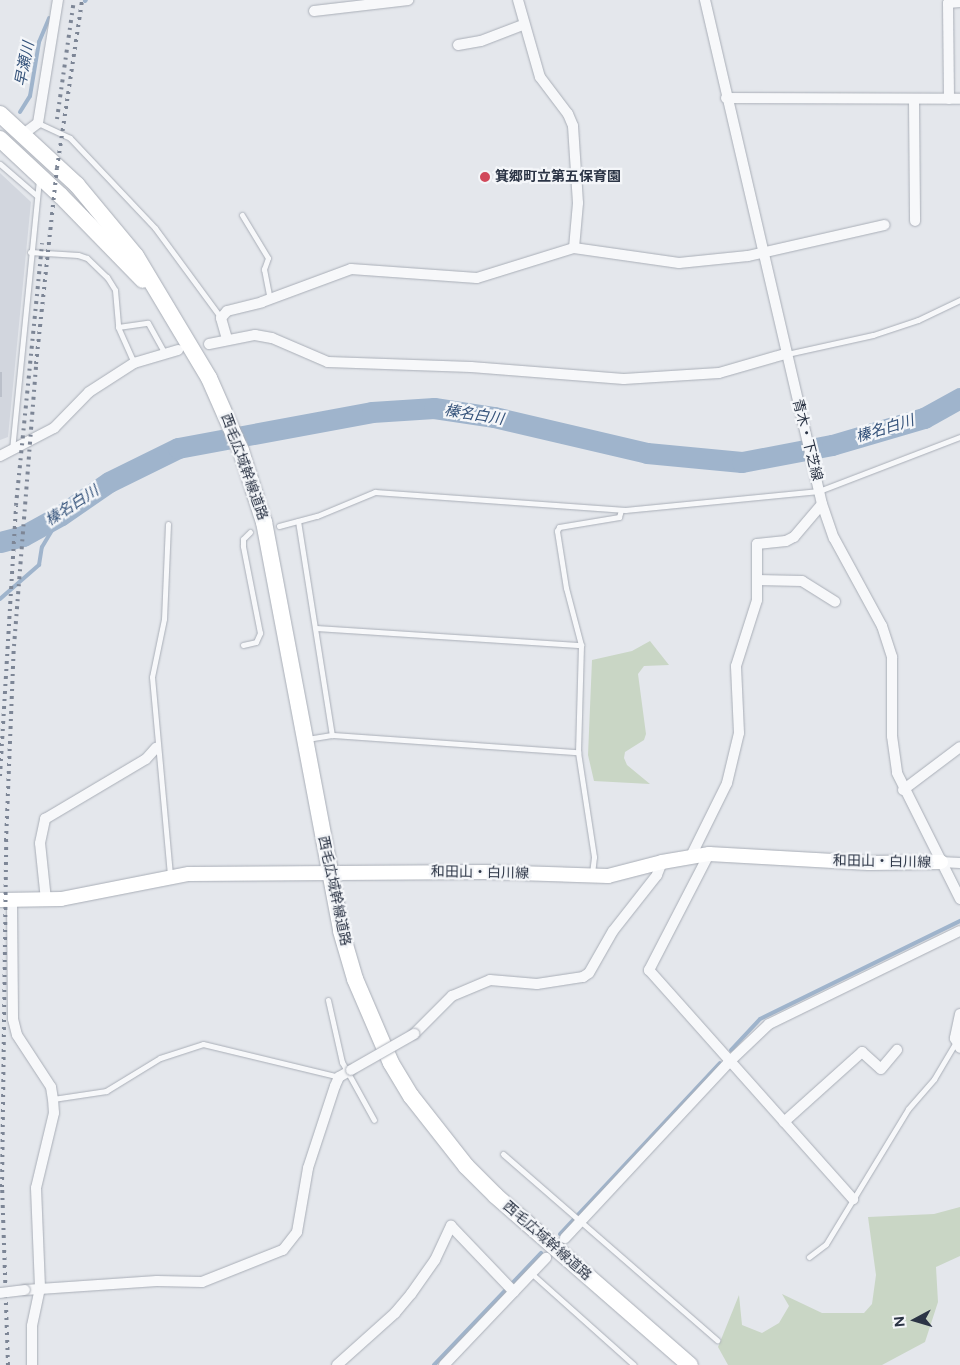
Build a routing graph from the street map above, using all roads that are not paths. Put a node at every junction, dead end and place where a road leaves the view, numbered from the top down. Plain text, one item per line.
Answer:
1 (58, 0) edge
2 (408, 0) edge
3 (518, 0) edge
4 (705, 0) edge
5 (960, 2) edge
6 (314, 11) dead end
7 (523, 25) junction
8 (458, 45) dead end
9 (726, 98) junction
10 (949, 99) junction
11 (960, 99) edge
12 (914, 100) junction
13 (0, 114) edge
14 (38, 123) junction
15 (22, 135) junction
16 (0, 139) edge
17 (0, 164) edge
18 (40, 177) junction
19 (36, 195) junction
20 (242, 215) dead end
21 (915, 222) dead end
22 (885, 225) dead end
23 (574, 248) junction
24 (30, 252) junction
25 (762, 254) junction
26 (270, 299) junction
27 (960, 300) edge
28 (169, 310) junction
29 (221, 318) junction
30 (118, 327) junction
31 (227, 339) junction
32 (209, 344) dead end
33 (178, 350) dead end
34 (164, 352) junction
35 (785, 354) junction
36 (134, 362) junction
37 (960, 437) edge
38 (12, 451) junction
39 (0, 456) edge
40 (819, 491) junction
41 (822, 504) junction
42 (621, 510) junction
43 (298, 521) junction
44 (168, 524) dead end
45 (279, 526) dead end
46 (250, 532) dead end
47 (757, 580) junction
48 (835, 602) dead end
49 (316, 628) junction
50 (243, 645) dead end
51 (581, 645) junction
52 (332, 735) junction
53 (304, 739) junction
54 (960, 747) edge
55 (156, 748) junction
56 (578, 752) junction
57 (903, 790) junction
58 (709, 854) junction
59 (691, 856) junction
60 (662, 862) junction
61 (941, 862) junction
62 (960, 863) edge
63 (329, 874) junction
64 (170, 877) junction
65 (592, 877) junction
66 (960, 899) edge
67 (6, 900) edge
68 (46, 900) junction
69 (960, 932) edge
70 (328, 1000) dead end
71 (960, 1014) edge
72 (958, 1045) edge
73 (897, 1050) dead end
74 (729, 1062) junction
75 (345, 1073) junction
76 (53, 1100) junction
77 (374, 1120) dead end
78 (784, 1122) junction
79 (503, 1154) dead end
80 (853, 1199) junction
81 (580, 1222) junction
82 (565, 1238) dead end
83 (546, 1258) dead end
84 (809, 1258) dead end
85 (530, 1273) junction
86 (40, 1288) junction
87 (514, 1292) junction
88 (0, 1293) edge
89 (717, 1340) dead end
90 (32, 1365) edge
91 (337, 1365) edge
92 (444, 1365) edge
93 (634, 1365) edge
94 (690, 1365) edge

1 - 14 street
2 - 6 street
3 - 7 street
4 - 9 street, 青木・下芝線
5 - 10 street
7 - 8 street
7 - 23 street
9 - 12 street
9 - 25 street, 青木・下芝線
10 - 11 street
10 - 12 street
12 - 21 street
13 - 15 main road, 西毛広域幹線道路
14 - 15 street
14 - 29 lane
15 - 28 main road, 西毛広域幹線道路
16 - 18 main road, 西毛広域幹線道路
17 - 19 lane
18 - 19 lane
18 - 28 main road, 西毛広域幹線道路
19 - 24 lane
20 - 26 lane
22 - 25 street
23 - 25 street
23 - 26 street
24 - 30 lane
24 - 38 lane
25 - 35 street, 青木・下芝線
26 - 29 street
27 - 35 lane
28 - 53 main road, 西毛広域幹線道路
29 - 31 street
30 - 34 lane
30 - 36 lane
31 - 32 street
31 - 35 street
33 - 34 street
34 - 36 street
35 - 40 street, 青木・下芝線
36 - 38 street
37 - 40 lane
38 - 39 street
40 - 41 street, 青木・下芝線
40 - 42 lane
41 - 47 street
41 - 57 street, 青木・下芝線
42 - 43 lane
42 - 51 lane
43 - 45 lane
43 - 49 lane
44 - 55 lane
46 - 50 lane
47 - 48 street
47 - 59 street
49 - 51 lane
49 - 52 lane
51 - 56 lane
52 - 53 lane
52 - 56 lane
53 - 63 main road, 西毛広域幹線道路
54 - 57 street
55 - 64 lane
55 - 68 street
56 - 65 lane
57 - 61 street, 青木・下芝線
58 - 59 street, 和田山・白川線
58 - 61 street, 和田山・白川線
58 - 74 street
59 - 60 street, 和田山・白川線
60 - 65 street, 和田山・白川線
60 - 75 street, bridge
61 - 62 street, 和田山・白川線
61 - 66 street, 青木・下芝線
63 - 64 street, 和田山・白川線
63 - 65 street, 和田山・白川線
63 - 94 main road, 西毛広域幹線道路
64 - 68 street, 和田山・白川線
67 - 68 street, 和田山・白川線
67 - 76 street
69 - 74 street
70 - 75 lane
71 - 72 street
72 - 80 lane
73 - 78 street
74 - 78 street
74 - 81 street
75 - 76 lane
75 - 77 lane
75 - 86 street
76 - 86 street
78 - 80 street
79 - 81 lane
80 - 84 lane
81 - 82 street
81 - 89 lane
83 - 85 street
85 - 87 street
85 - 93 lane
86 - 88 street, bridge
86 - 90 street
87 - 91 street
87 - 92 street

